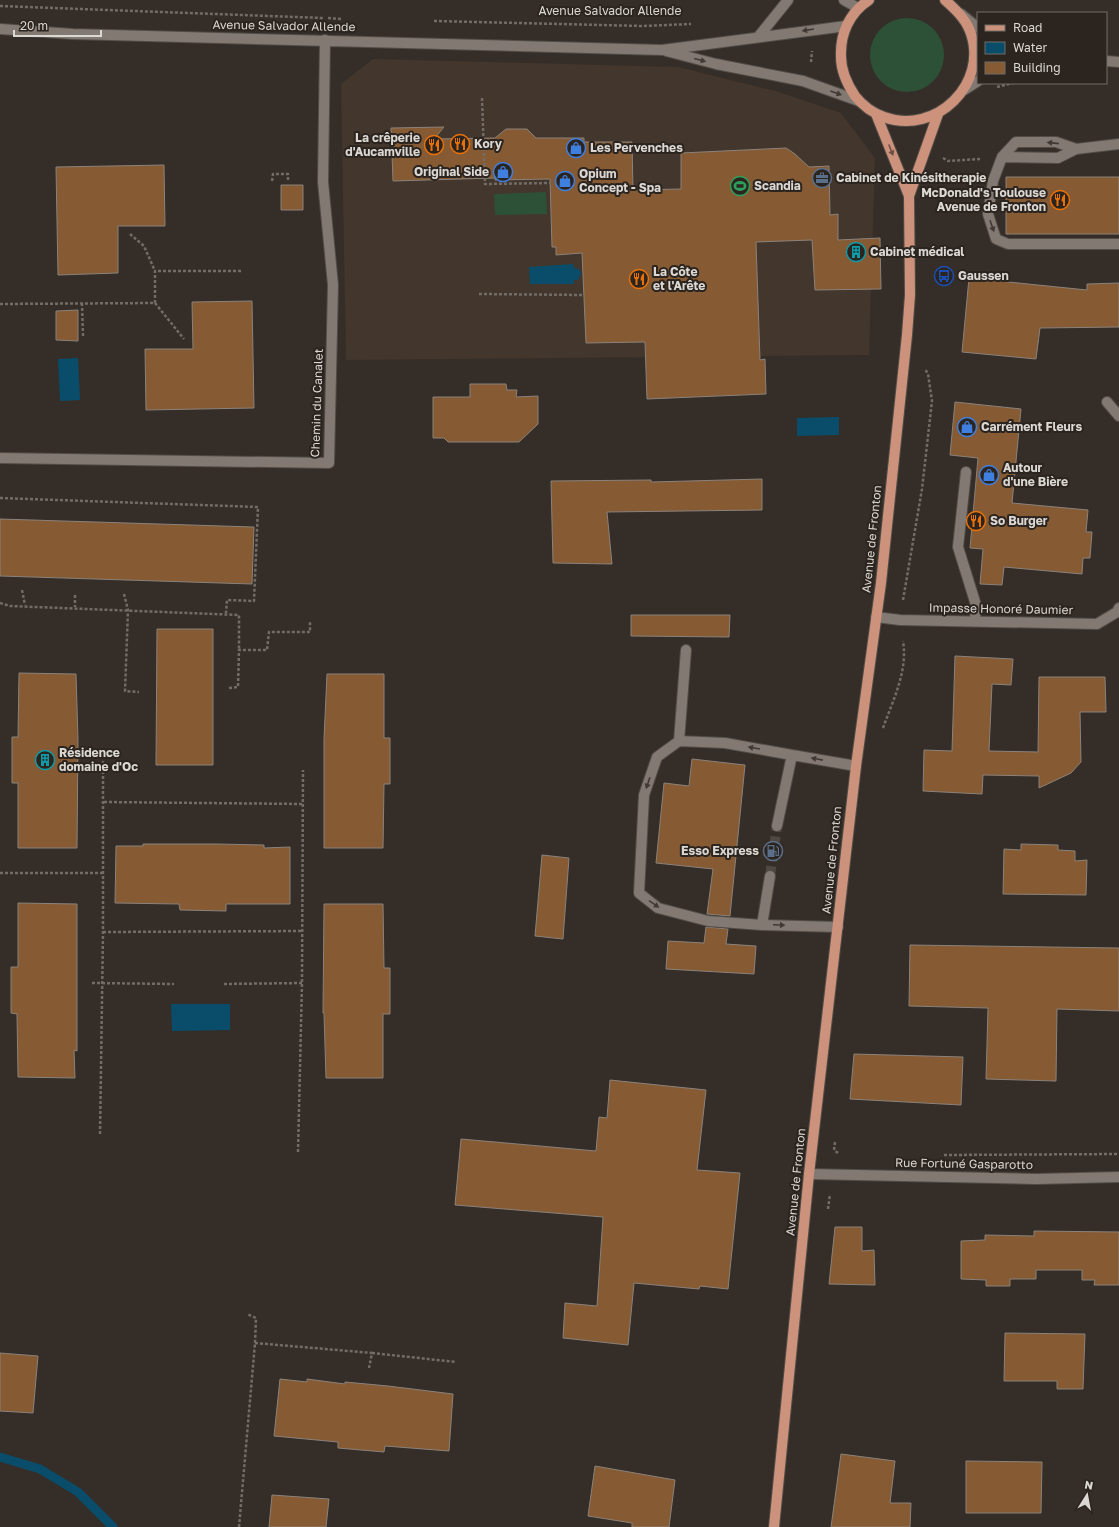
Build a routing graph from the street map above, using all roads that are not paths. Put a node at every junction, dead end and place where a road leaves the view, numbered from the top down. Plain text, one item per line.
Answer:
1 (788, 0) edge
2 (844, 0) edge
3 (945, 0) edge
4 (864, 3) edge
5 (960, 13) junction
6 (846, 26) junction
7 (977, 27) edge
8 (0, 30) edge
9 (758, 36) junction
10 (325, 40) junction
11 (662, 50) junction
12 (1107, 61) edge
13 (1119, 62) edge
14 (977, 82) edge
15 (964, 90) junction
16 (859, 101) junction
17 (876, 114) junction
18 (938, 114) junction
19 (1119, 144) edge
20 (1076, 149) junction
21 (1002, 157) junction
22 (909, 196) junction
23 (1119, 244) edge
24 (1107, 402) dead end
25 (1119, 416) edge
26 (0, 458) edge
27 (966, 472) dead end
28 (1119, 608) edge
29 (876, 617) junction
30 (975, 621) junction
31 (686, 650) dead end
32 (679, 741) junction
33 (792, 755) junction
34 (856, 766) junction
35 (777, 826) tunnel mouth
36 (770, 876) tunnel mouth
37 (762, 925) junction
38 (838, 927) junction
39 (809, 1174) junction
40 (1119, 1177) edge
41 (774, 1527) edge

1 - 9 street
2 - 4 street
3 - 5 main road
4 - 6 main road
5 - 7 street
5 - 15 main road
6 -> 9 street, Avenue Salvador Allende
6 - 16 main road
8 - 10 street, Avenue Salvador Allende
9 - 11 street, Avenue Salvador Allende
10 - 11 street, Avenue Salvador Allende
10 - 26 street, Chemin du Canalet
11 -> 16 street, Avenue Salvador Allende
12 - 13 street
14 - 15 street
15 - 18 main road
16 - 17 main road
17 - 18 main road
17 -> 22 main road, Avenue de Fronton
18 - 22 main road, Avenue de Fronton
19 - 20 street
20 - 21 street
20 -> 21 street
21 -> 23 street
22 - 29 main road, Avenue de Fronton
24 - 25 street
27 - 30 street
28 - 30 street, Impasse Honoré Daumier
29 - 30 street, Impasse Honoré Daumier
29 - 34 main road, Avenue de Fronton
31 - 32 street
33 -> 32 street
32 -> 37 street
34 -> 33 street
33 - 35 street
34 - 38 main road, Avenue de Fronton
36 - 37 street
37 -> 38 street
38 - 39 main road, Avenue de Fronton
39 - 40 street, Rue Fortuné Gasparotto
39 - 41 main road, Avenue de Fronton

